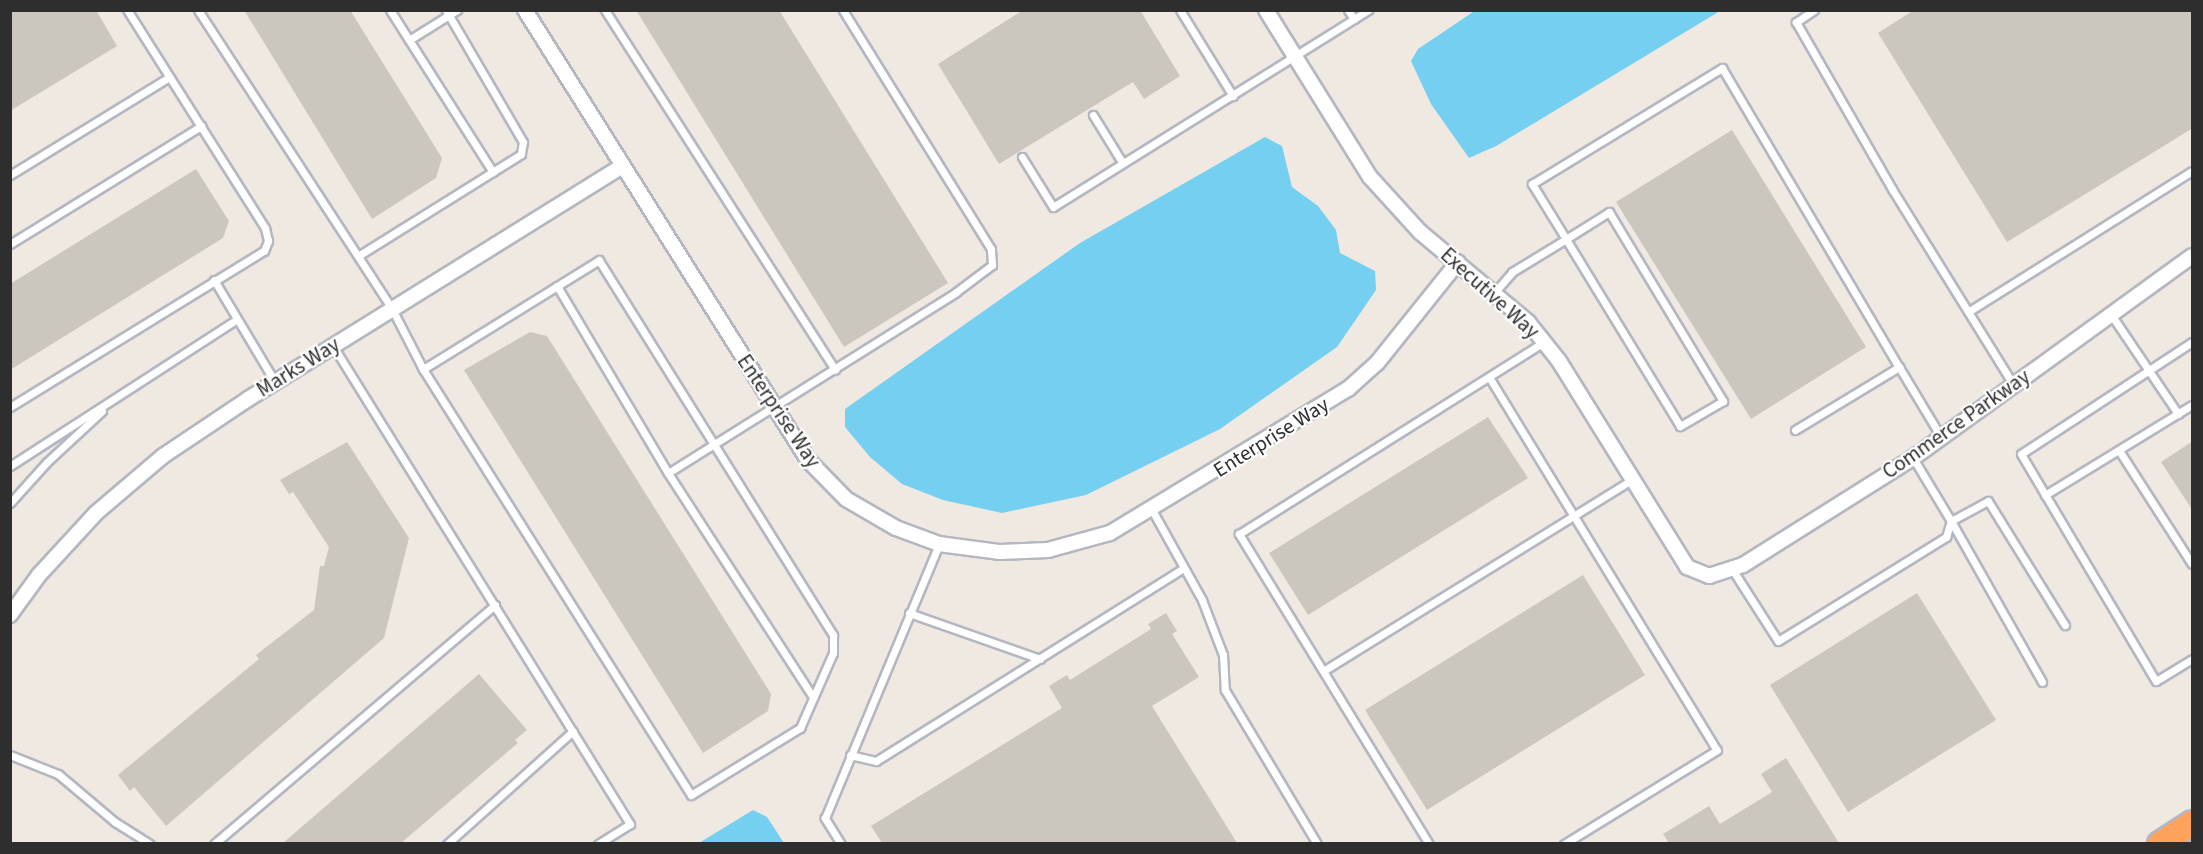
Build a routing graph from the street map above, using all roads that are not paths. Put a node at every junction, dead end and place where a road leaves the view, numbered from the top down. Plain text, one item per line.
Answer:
1 (127, 10) edge
2 (198, 10) edge
3 (390, 10) edge
4 (457, 10) edge
5 (525, 10) edge
6 (605, 10) edge
7 (843, 10) edge
8 (1180, 10) edge
9 (1266, 10) edge
10 (1348, 10) edge
11 (1368, 10) edge
12 (1814, 10) edge
13 (447, 13) edge
14 (1354, 19) junction
15 (409, 40) junction
16 (1296, 59) junction
17 (169, 77) junction
18 (1233, 96) junction
19 (1093, 115) dead end
20 (201, 126) junction
21 (1022, 158) dead end
22 (1122, 162) junction
23 (623, 166) junction
24 (2193, 171) edge
25 (493, 172) junction
26 (10, 175) edge
27 (1566, 239) junction
28 (10, 244) edge
29 (358, 256) junction
30 (2193, 256) edge
31 (1458, 262) junction
32 (214, 280) junction
33 (557, 286) junction
34 (1494, 293) junction
35 (392, 309) junction
36 (1971, 310) junction
37 (2110, 313) junction
38 (237, 319) junction
39 (1544, 342) junction
40 (2193, 342) edge
41 (333, 346) junction
42 (1899, 367) junction
43 (423, 369) junction
44 (2150, 369) junction
45 (835, 370) junction
46 (1489, 377) junction
47 (275, 382) junction
48 (2013, 384) junction
49 (115, 399) junction
50 (2193, 405) edge
51 (10, 407) edge
52 (774, 407) junction
53 (2178, 414) junction
54 (1795, 430) dead end
55 (1941, 437) junction
56 (712, 446) junction
57 (2120, 452) junction
58 (1913, 458) junction
59 (10, 466) edge
60 (668, 473) junction
61 (1633, 480) junction
62 (2045, 495) junction
63 (10, 503) edge
64 (1152, 510) junction
65 (1575, 516) junction
66 (1951, 521) junction
67 (939, 544) junction
68 (2193, 564) edge
69 (1184, 568) junction
70 (1732, 569) junction
71 (1709, 576) joint
72 (495, 605) junction
73 (909, 613) junction
74 (10, 615) edge
75 (2065, 625) dead end
76 (1040, 659) junction
77 (2193, 659) edge
78 (1325, 670) junction
79 (2042, 682) dead end
80 (813, 697) junction
81 (573, 731) junction
82 (10, 755) edge
83 (850, 755) junction
84 (2193, 823) edge
85 (150, 843) edge
86 (214, 843) edge
87 (447, 843) edge
88 (598, 843) edge
89 (841, 843) edge
90 (1317, 843) edge
91 (1429, 843) edge
92 (1564, 843) edge
93 (2160, 843) edge

1 - 17 lane
2 - 29 lane
3 - 15 lane
4 - 13 lane
5 - 23 street, Enterprise Way
6 - 45 lane
7 - 45 lane
8 - 18 lane
9 - 16 street, Executive Way
10 - 14 lane
11 - 14 lane
12 - 36 lane
13 - 15 lane
13 - 25 lane
14 - 16 lane
15 - 25 lane
16 - 18 lane
16 - 31 street, Executive Way
17 - 20 lane
17 - 26 lane
18 - 22 lane
19 - 22 lane
20 - 28 lane
20 - 32 lane
21 - 22 lane
23 - 35 street, Marks Way
23 - 52 street, Enterprise Way
24 - 36 lane
25 - 29 lane
27 - 27 lane
27 - 34 lane
27 - 42 lane
29 - 35 lane
30 - 37 street, Commerce Parkway
31 - 34 street, Executive Way
31 - 64 street, Enterprise Way
32 - 38 lane
32 - 51 lane
33 - 43 lane
33 - 56 lane
33 - 60 lane
34 - 39 street, Executive Way
35 - 41 street, Marks Way
35 - 43 lane
36 - 48 lane
37 - 44 lane
37 - 48 street, Commerce Parkway
38 - 47 lane
38 - 49 lane
39 - 46 lane
39 - 61 street, Executive Way
40 - 44 lane
41 - 47 street, Marks Way
41 - 72 lane
42 - 54 lane
42 - 55 lane
43 - 80 lane
44 - 53 lane
44 - 62 lane
45 - 52 lane
46 - 65 lane
46 - 78 lane
47 - 74 street, Marks Way
48 - 55 street, Commerce Parkway
49 - 59 lane
49 - 63 lane
50 - 53 lane
52 - 56 lane
52 - 67 street, Enterprise Way
53 - 57 lane
55 - 58 street, Commerce Parkway
56 - 60 lane
56 - 80 lane
57 - 62 lane
57 - 68 lane
58 - 66 lane
58 - 70 street, Commerce Parkway
60 - 80 lane
61 - 65 lane
61 - 71 street, Executive Way
62 - 77 lane
64 - 67 street, Enterprise Way
64 - 69 lane
65 - 78 lane
65 - 92 lane
66 - 70 lane
66 - 75 lane
66 - 79 lane
67 - 73 lane
69 - 76 lane
69 - 90 lane
70 - 71 street, Commerce Parkway
72 - 81 lane
72 - 86 lane
73 - 76 lane
73 - 83 lane
76 - 83 lane
78 - 91 lane
81 - 87 lane
81 - 88 lane
82 - 85 lane
83 - 89 lane
84 - 93 highway

